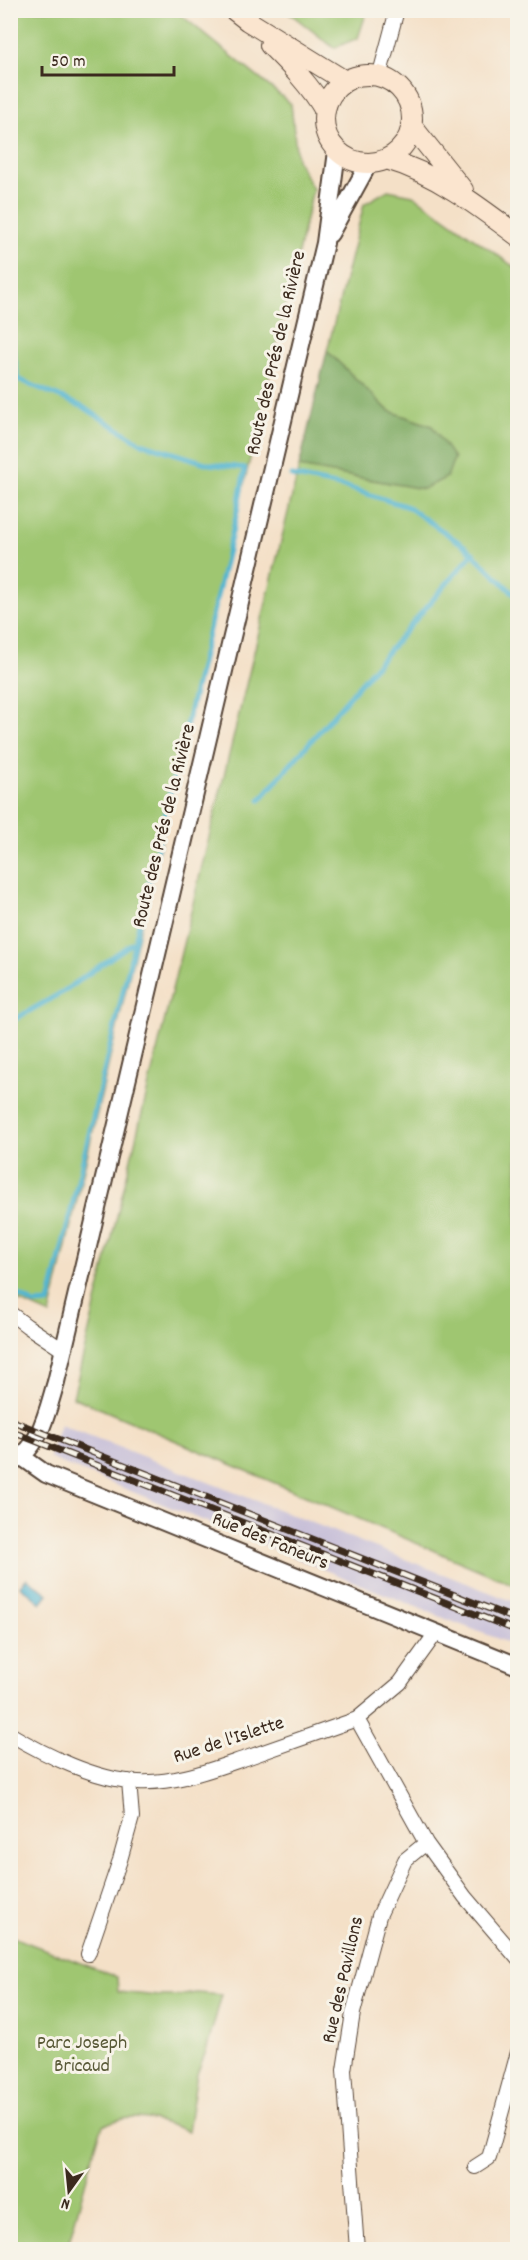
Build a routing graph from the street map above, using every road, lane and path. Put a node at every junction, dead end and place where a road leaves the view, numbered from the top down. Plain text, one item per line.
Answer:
1 (397, 10) edge
2 (241, 16) edge
3 (380, 77) junction
4 (345, 81) junction
5 (325, 111) junction
6 (411, 125) junction
7 (337, 151) junction
8 (377, 161) junction
9 (470, 200) junction
10 (518, 236) edge
11 (325, 243) junction
12 (10, 1312) edge
13 (63, 1350) junction
14 (16, 1459) edge
15 (436, 1633) junction
16 (518, 1666) edge
17 (357, 1719) junction
18 (10, 1734) edge
19 (129, 1781) junction
20 (426, 1843) junction
21 (88, 1954) dead end
22 (518, 1959) edge
23 (518, 2052) edge
24 (476, 2167) dead end
25 (357, 2250) edge

1 - 3 street
2 - 4 main road
2 - 5 main road
3 - 4 main road
3 - 6 main road
4 - 5 main road
5 - 7 main road
6 - 8 main road
6 - 9 main road
7 - 8 main road
7 - 11 street, Route des Prés de la Rivière
8 - 9 main road
8 - 11 street, Route des Prés de la Rivière
9 - 10 main road
11 - 13 street, Route des Prés de la Rivière
12 - 13 street
13 - 14 street, Route des Prés de la Rivière
14 - 15 street, Rue des Faneurs
15 - 16 street, Rue des Faneurs
15 - 17 street, Rue de l'Islette
17 - 19 street, Rue de l'Islette
17 - 20 street
18 - 19 street, Rue de l'Islette
19 - 21 street
20 - 22 street
20 - 25 street, Rue des Pavillons
23 - 24 street

